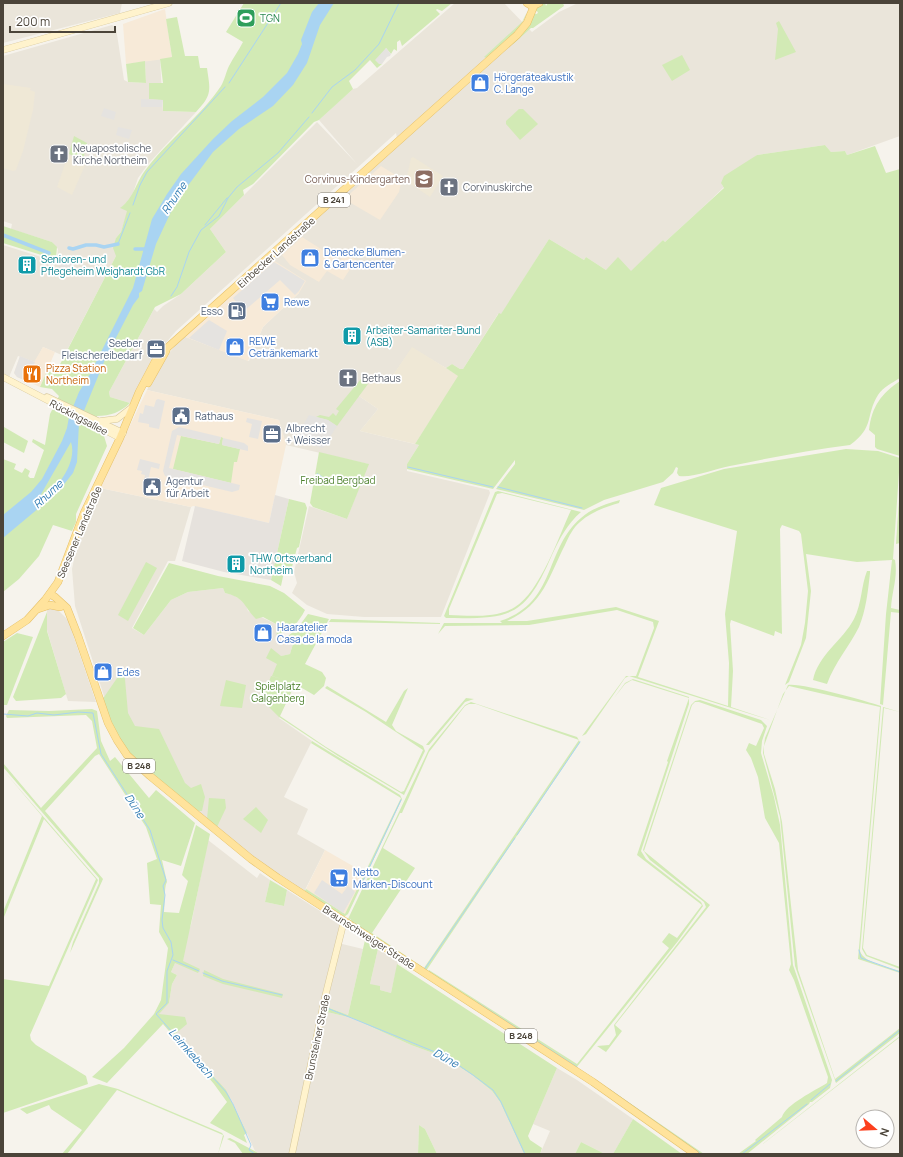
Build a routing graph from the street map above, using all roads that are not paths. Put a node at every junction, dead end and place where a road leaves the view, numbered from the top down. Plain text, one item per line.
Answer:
1 (169, 3) edge
2 (532, 4) edge
3 (3, 50) edge
4 (166, 351) junction
5 (3, 377) edge
6 (132, 407) junction
7 (94, 422) junction
8 (121, 436) junction
9 (106, 468) joint
10 (50, 594) junction
11 (60, 607) junction
12 (38, 609) junction
13 (69, 614) junction
14 (3, 636) edge
15 (344, 921) junction
16 (292, 1154) edge
17 (695, 1154) edge

1 - 3 street
2 - 4 main road, Einbecker Landstraße / B 241
4 - 6 main road, Einbecker Landstraße / B 241
4 - 8 main road, Einbecker Landstraße / B 241
5 - 7 street, Rückingsallee
6 - 7 street
6 - 8 main road, Einbecker Landstraße / B 241
7 - 8 street, Rückingsallee
8 - 9 main road, Einbecker Landstraße / B 241
9 - 10 main road, Seesener Landstraße / B 241
10 - 11 main road
10 - 12 main road, B 241
10 - 13 main road, B 248
11 - 12 main road
11 - 13 main road
12 - 14 main road, B 241
13 - 15 main road, Braunschweiger Straße / B 248
15 - 16 street, Brunsteiner Straße
15 - 17 main road, Braunschweiger Straße / B 248

